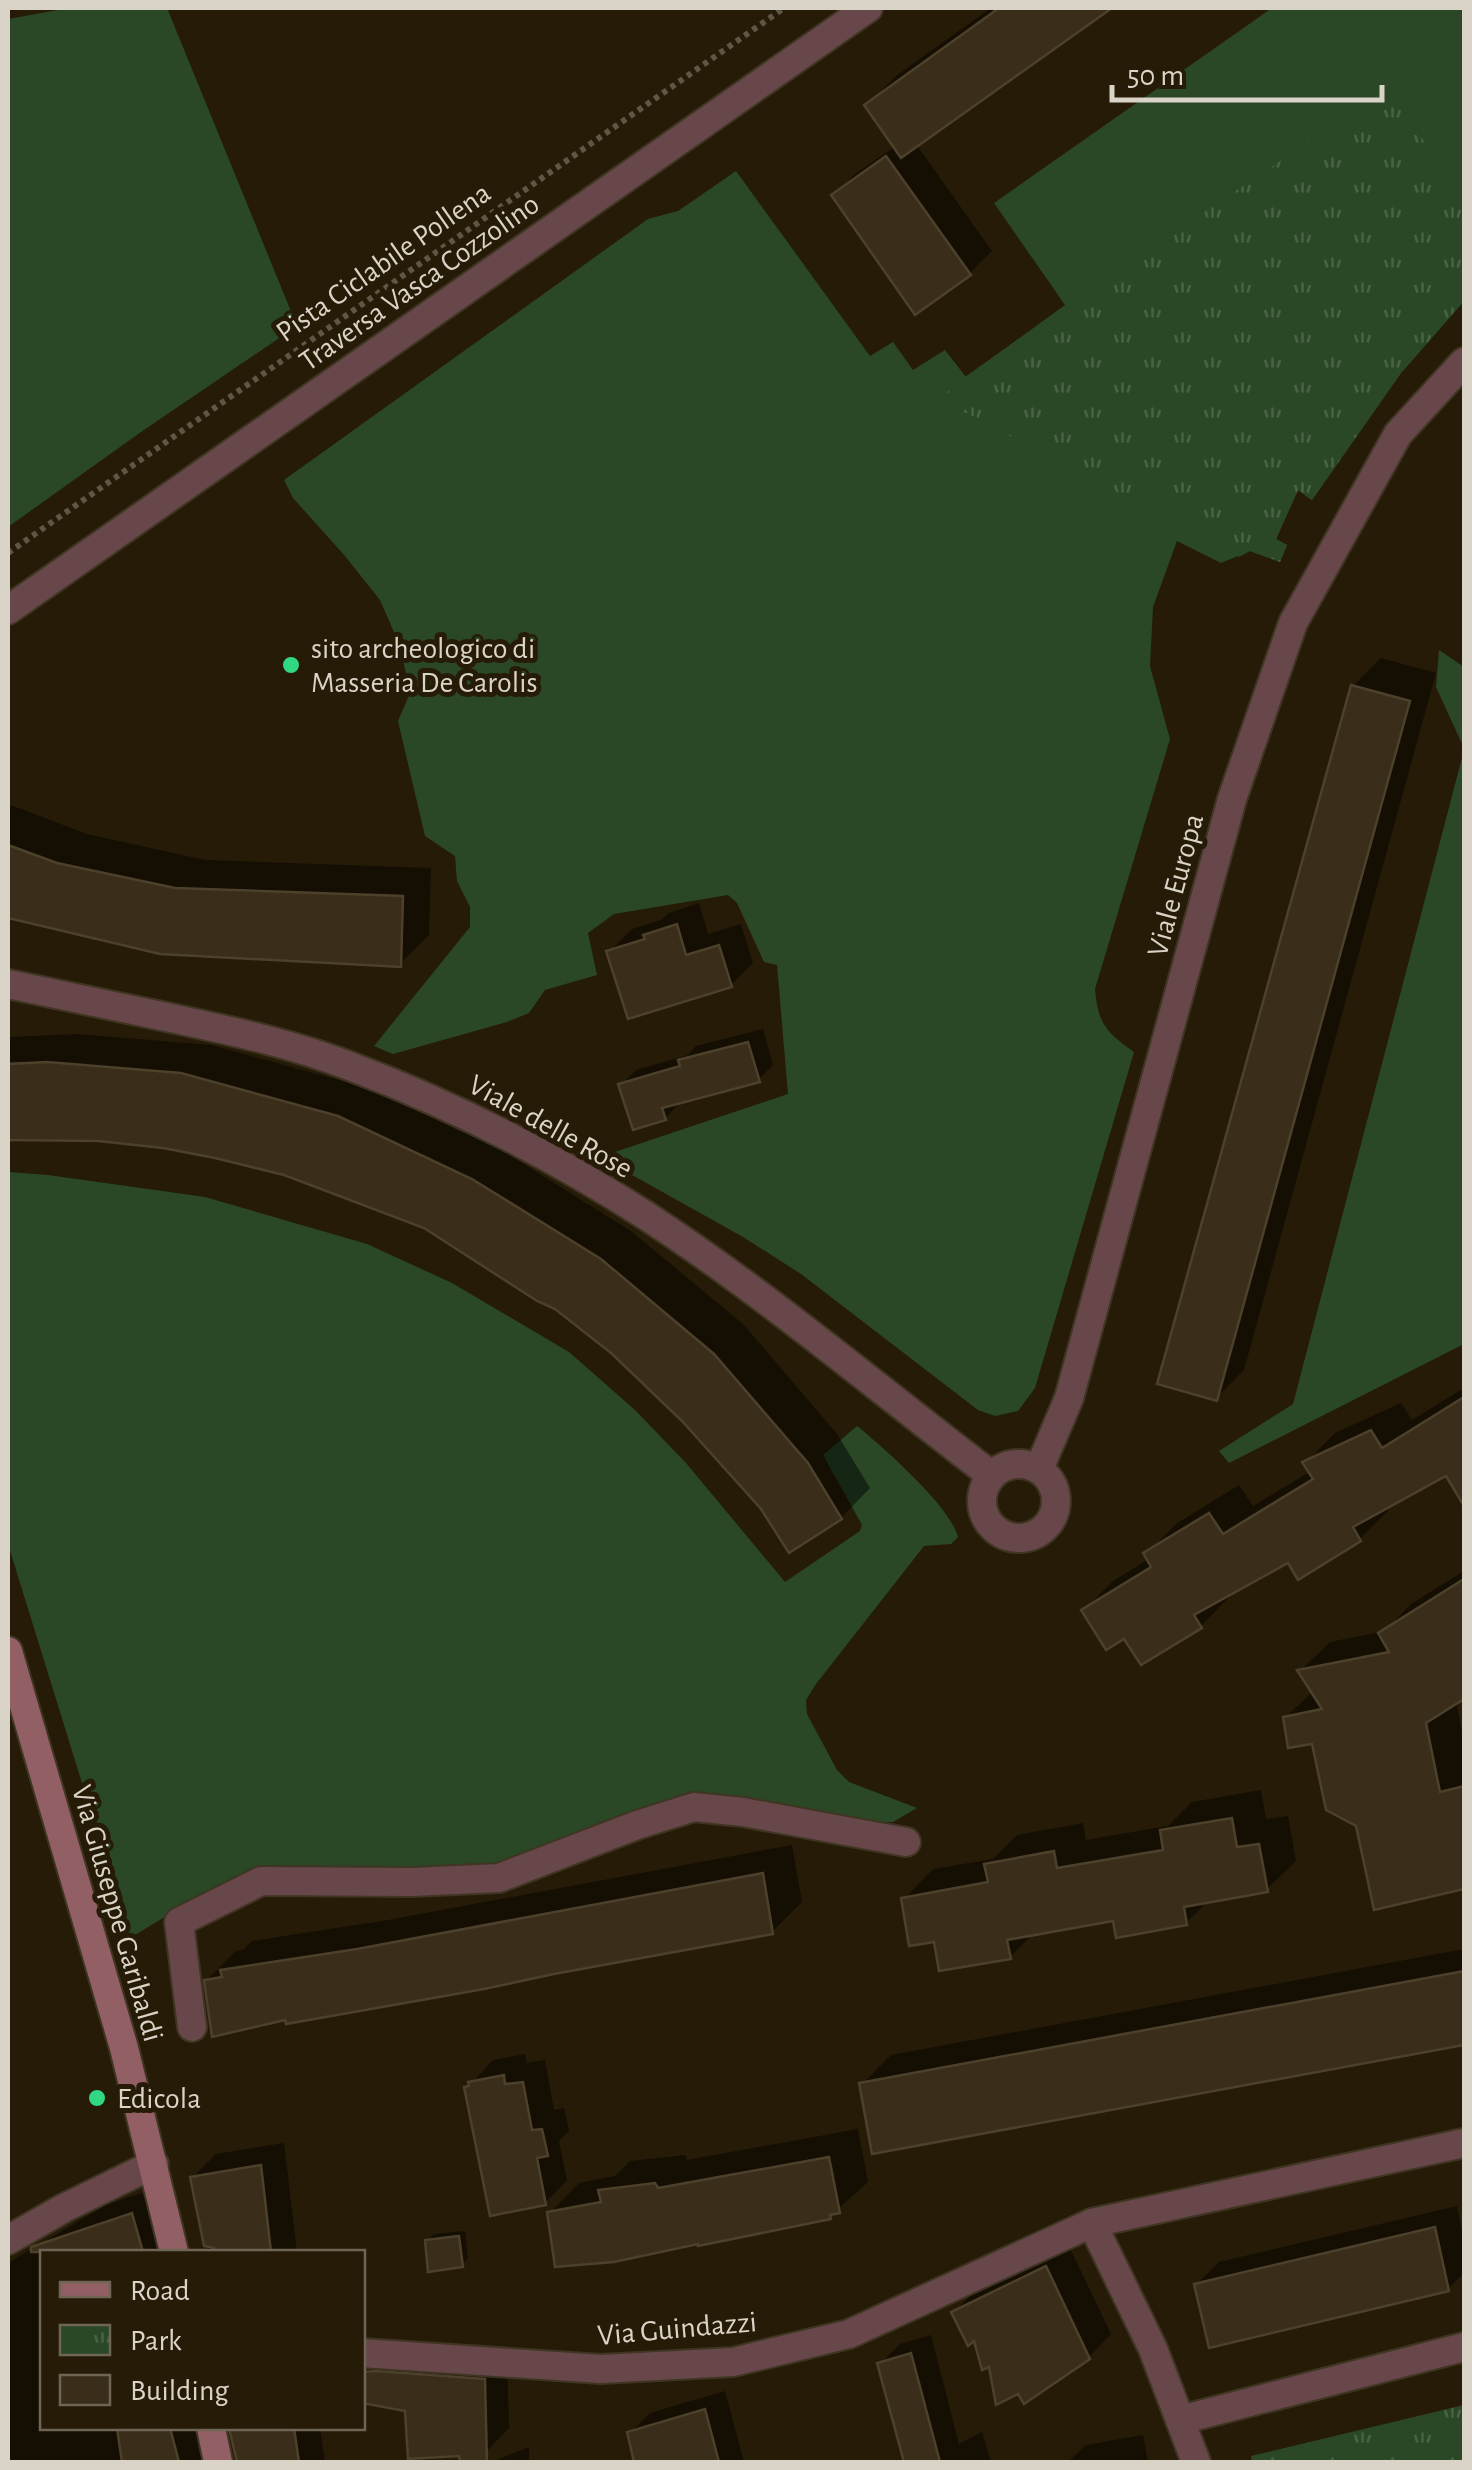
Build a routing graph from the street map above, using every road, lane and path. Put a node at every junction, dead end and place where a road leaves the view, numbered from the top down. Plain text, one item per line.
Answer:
1 (784, 8) edge
2 (868, 8) edge
3 (1464, 362) edge
4 (8, 552) edge
5 (8, 610) edge
6 (8, 984) edge
7 (1039, 1468) junction
8 (991, 1475) junction
9 (8, 1651) edge
10 (906, 1842) dead end
11 (192, 2027) dead end
12 (1464, 2143) edge
13 (154, 2164) junction
14 (1092, 2223) junction
15 (8, 2240) edge
16 (174, 2250) edge
17 (1464, 2347) edge
18 (365, 2353) edge
19 (1180, 2420) junction
20 (211, 2430) edge
21 (218, 2462) edge
22 (1196, 2462) edge

1 - 4 path, Pista Ciclabile Pollena
2 - 5 street, Traversa Vasca Cozzolino
3 - 7 street, Viale Europa
6 - 8 street, Viale delle Rose
7 - 8 street
7 - 8 street
9 - 13 main road, Via Giuseppe Garibaldi
10 - 11 street
12 - 14 street, Via Guindazzi
13 - 15 street
13 - 16 main road, Via Giuseppe Garibaldi
14 - 18 street, Via Guindazzi
14 - 19 street
17 - 19 street
19 - 22 street
20 - 21 main road

